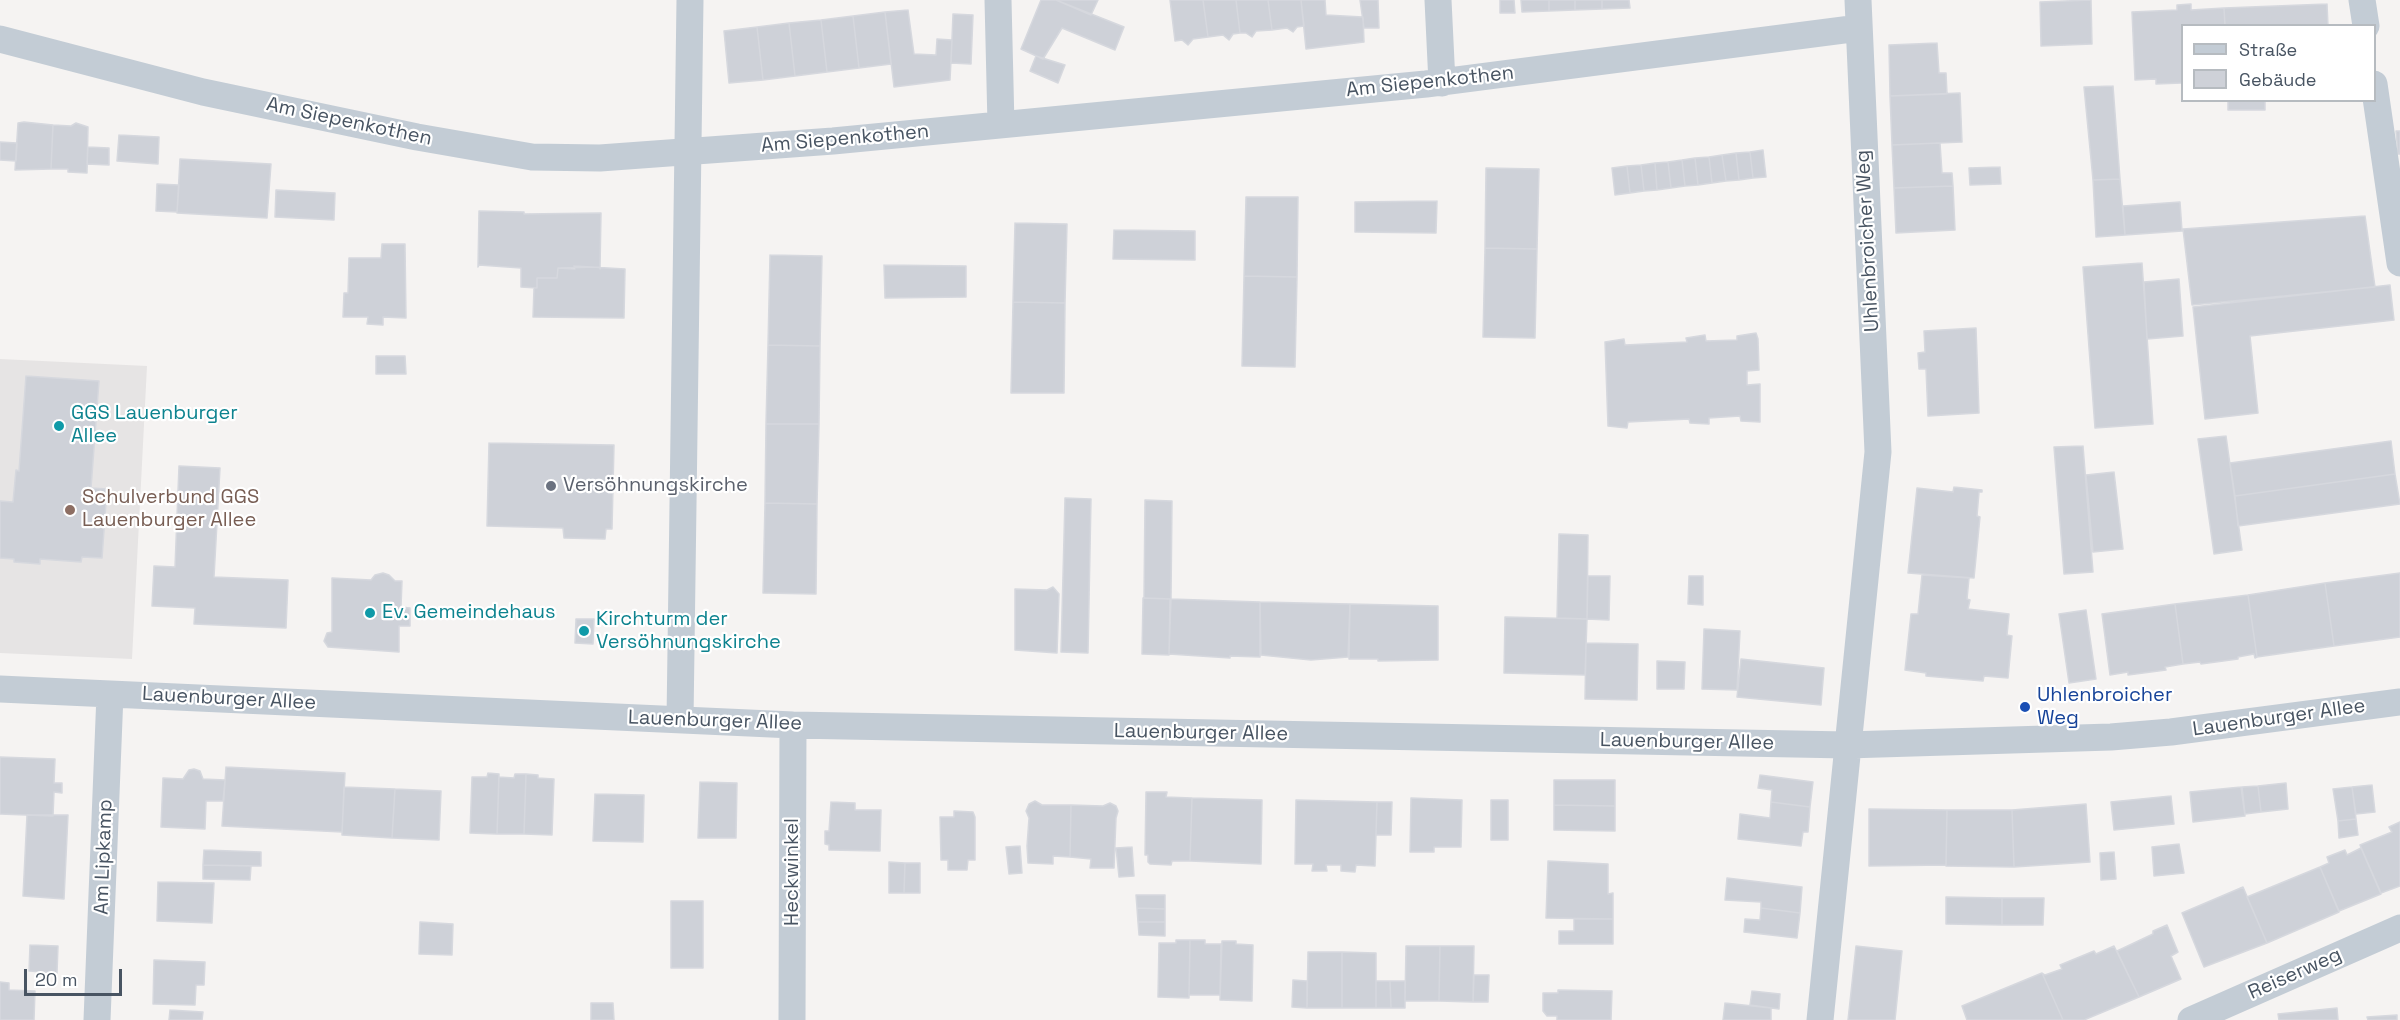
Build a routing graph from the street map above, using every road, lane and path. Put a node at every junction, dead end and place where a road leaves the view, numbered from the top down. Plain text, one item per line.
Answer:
1 (690, 0) edge
2 (998, 0) edge
3 (1438, 0) edge
4 (1858, 0) edge
5 (2362, 0) edge
6 (2366, 24) edge
7 (1859, 28) junction
8 (5, 38) edge
9 (1442, 83) junction
10 (2376, 98) edge
11 (1000, 125) junction
12 (688, 152) junction
13 (2400, 263) edge
14 (0, 688) edge
15 (110, 694) junction
16 (2400, 702) edge
17 (680, 720) junction
18 (794, 725) junction
19 (1847, 745) junction
20 (2400, 928) edge
21 (97, 1020) edge
22 (792, 1020) edge
23 (1820, 1020) edge
24 (2191, 1020) edge

1 - 12 street
2 - 11 street
3 - 9 street
4 - 7 street, Uhlenbroicher Weg
5 - 6 street
7 - 9 street, Am Siepenkothen
7 - 19 street, Uhlenbroicher Weg
8 - 12 street, Am Siepenkothen
9 - 11 street, Am Siepenkothen
10 - 13 street
11 - 12 street, Am Siepenkothen
12 - 17 street
14 - 15 street, Lauenburger Allee
15 - 17 street, Lauenburger Allee
15 - 21 street, Am Lipkamp
16 - 19 street, Lauenburger Allee
17 - 18 street, Lauenburger Allee
18 - 19 street, Lauenburger Allee
18 - 22 street, Heckwinkel
19 - 23 street, Uhlenbroicher Weg
20 - 24 street, Reiserweg

